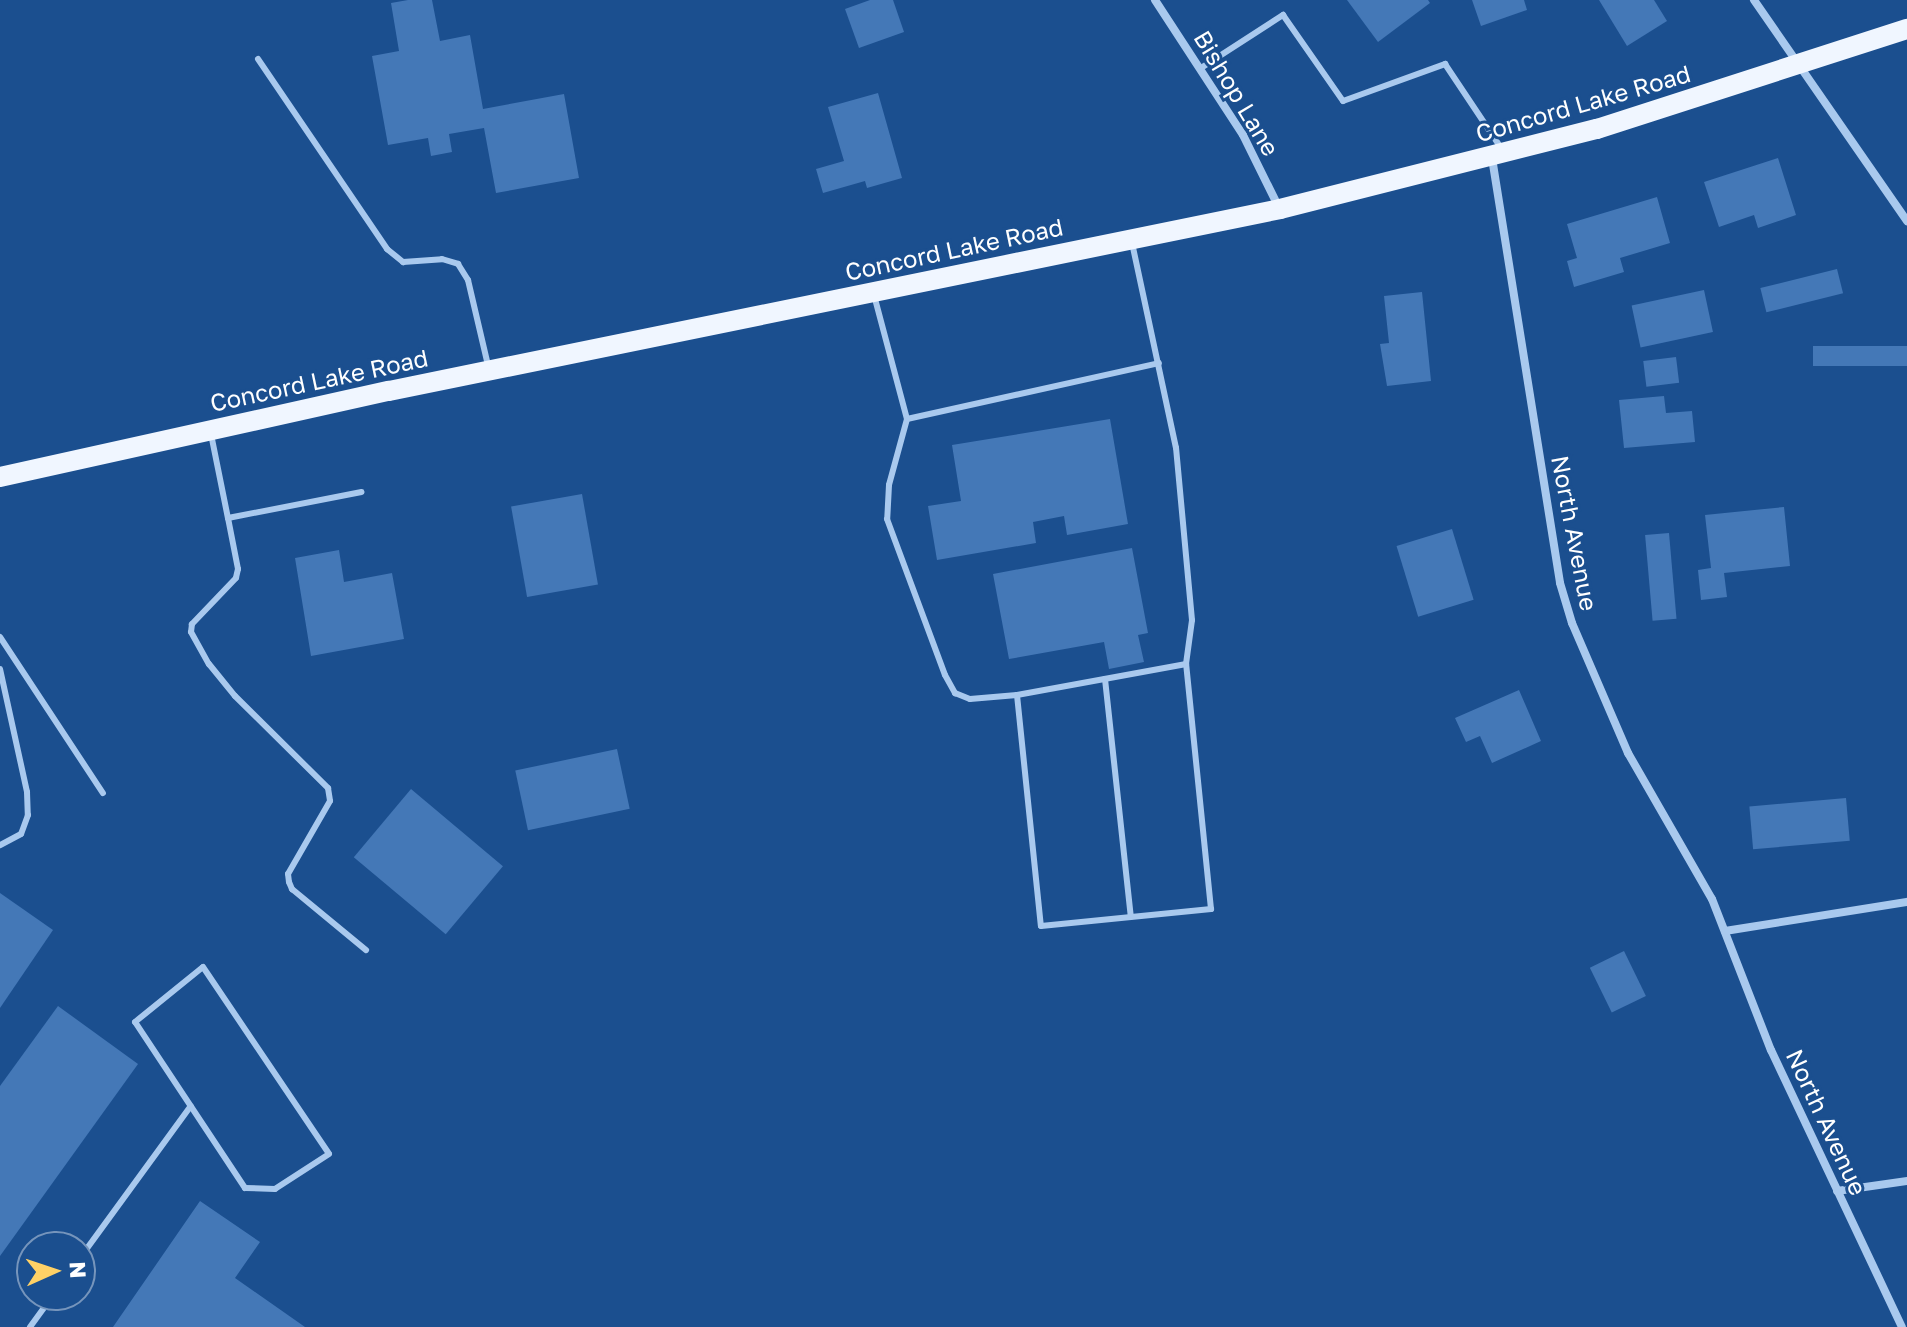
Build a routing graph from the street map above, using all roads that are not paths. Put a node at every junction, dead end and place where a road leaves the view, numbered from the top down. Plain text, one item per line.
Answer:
1 (1155, 0) edge
2 (1754, 0) edge
3 (1907, 29) edge
4 (258, 59) dead end
5 (1799, 64) junction
6 (1201, 68) junction
7 (1499, 156) junction
8 (1280, 209) junction
9 (1907, 221) edge
10 (1131, 239) junction
11 (873, 292) junction
12 (1159, 363) junction
13 (489, 371) junction
14 (907, 419) junction
15 (210, 431) junction
16 (0, 477) edge
17 (362, 492) dead end
18 (228, 518) junction
19 (0, 637) edge
20 (1186, 664) junction
21 (0, 669) edge
22 (1105, 679) junction
23 (1017, 695) junction
24 (103, 793) dead end
25 (0, 845) edge
26 (1907, 902) edge
27 (1131, 917) junction
28 (1725, 931) junction
29 (366, 950) dead end
30 (191, 1106) junction
31 (1907, 1181) edge
32 (1837, 1191) junction
33 (96, 1236) edge
34 (1902, 1327) edge

1 - 6 street, Bishop Lane
2 - 5 street
3 - 5 main road, Concord Lake Road
4 - 13 lane
5 - 7 main road, Concord Lake Road
5 - 9 street
6 - 7 lane
6 - 8 street, Bishop Lane
7 - 8 main road, Concord Lake Road
7 - 28 street, North Avenue
8 - 10 main road, Concord Lake Road
10 - 11 main road, Concord Lake Road
10 - 12 lane
11 - 13 main road, Concord Lake Road
11 - 14 lane
12 - 14 lane
12 - 20 lane
13 - 15 main road, Concord Lake Road
14 - 23 lane
15 - 16 main road, Concord Lake Road
15 - 18 lane
17 - 18 lane
18 - 29 lane
19 - 24 lane
20 - 22 lane
20 - 27 lane
21 - 25 lane
22 - 23 lane
22 - 27 lane
23 - 27 lane
26 - 28 street
28 - 32 street, North Avenue
30 - 30 lane
30 - 33 lane
31 - 32 street
32 - 34 street, North Avenue

